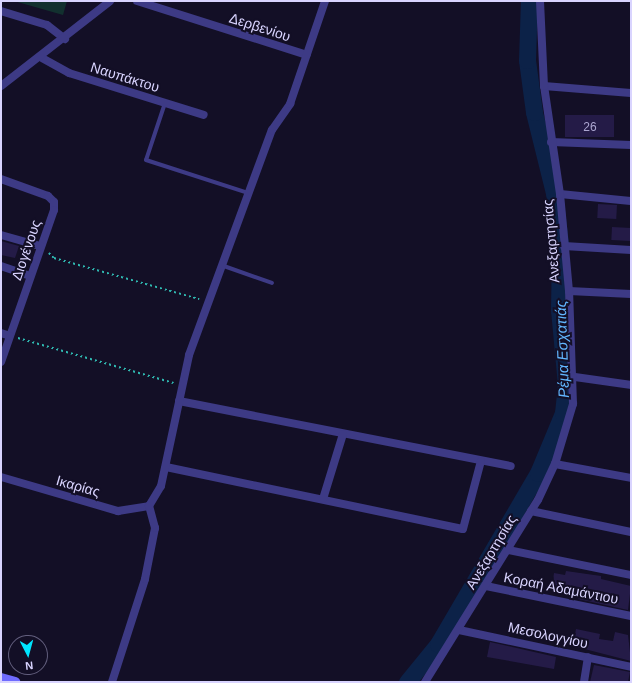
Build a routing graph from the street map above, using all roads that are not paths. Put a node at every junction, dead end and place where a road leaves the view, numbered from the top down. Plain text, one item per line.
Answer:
1 (110, 1) edge
2 (137, 1) edge
3 (325, 1) edge
4 (540, 1) edge
5 (1, 11) edge
6 (65, 38) junction
7 (307, 55) junction
8 (42, 58) junction
9 (1, 86) edge
10 (544, 86) junction
11 (631, 93) edge
12 (165, 102) junction
13 (204, 114) dead end
14 (551, 142) junction
15 (631, 145) edge
16 (1, 179) edge
17 (248, 193) junction
18 (560, 194) junction
19 (631, 202) edge
20 (1, 235) edge
21 (40, 246) junction
22 (564, 246) junction
23 (631, 250) edge
24 (221, 265) junction
25 (1, 266) edge
26 (30, 276) junction
27 (272, 283) dead end
28 (568, 291) junction
29 (631, 294) edge
30 (1, 333) edge
31 (10, 336) junction
32 (1, 362) edge
33 (575, 377) junction
34 (631, 385) edge
35 (179, 401) junction
36 (342, 434) junction
37 (481, 460) junction
38 (555, 464) junction
39 (511, 466) dead end
40 (166, 467) junction
41 (1, 477) edge
42 (631, 478) edge
43 (323, 499) junction
44 (149, 506) junction
45 (531, 511) junction
46 (631, 532) edge
47 (508, 550) junction
48 (631, 575) edge
49 (486, 586) junction
50 (631, 616) edge
51 (459, 630) junction
52 (588, 657) junction
53 (631, 667) edge
54 (1, 678) edge
55 (16, 682) edge
56 (112, 682) edge
57 (425, 682) edge
58 (584, 682) edge

1 - 6 street
2 - 7 street, Δερβενίου
3 - 7 street
4 - 10 street, Ανεξαρτησίας
5 - 6 street
6 - 8 street
7 - 17 street
8 - 9 street
8 - 12 street, Ναυπάκτου
10 - 11 street
10 - 14 street, Ανεξαρτησίας
12 - 13 street, Ναυπάκτου
12 - 17 lane
14 - 15 street
14 - 18 street, Ανεξαρτησίας
16 - 21 street, Διογένους
17 - 24 street
18 - 19 street
18 - 22 street, Ανεξαρτησίας
20 - 21 street
21 - 26 street, Διογένους
22 - 23 street
22 - 28 street, Ανεξαρτησίας
24 - 27 lane
24 - 35 street
25 - 26 street
26 - 31 street, Διογένους
28 - 29 street
28 - 33 street, Ανεξαρτησίας
30 - 31 street
31 - 32 street, Διογένους
33 - 34 street
33 - 38 street, Ανεξαρτησίας
35 - 36 street
35 - 40 street
36 - 37 street
36 - 43 street
37 - 39 street
37 - 43 street
38 - 42 street
38 - 45 street, Ανεξαρτησίας
40 - 43 street
40 - 44 street
41 - 44 street, Ικαρίας
44 - 56 street
45 - 46 street
45 - 47 street, Ανεξαρτησίας
47 - 48 street
47 - 49 street, Ανεξαρτησίας
49 - 50 street, Κοραή Αδαμάντιου
49 - 51 street, Ανεξαρτησίας
51 - 52 street, Μεσολογγίου
51 - 57 street, Ανεξαρτησίας
52 - 53 street, Μεσολογγίου
52 - 58 street
54 - 55 street

